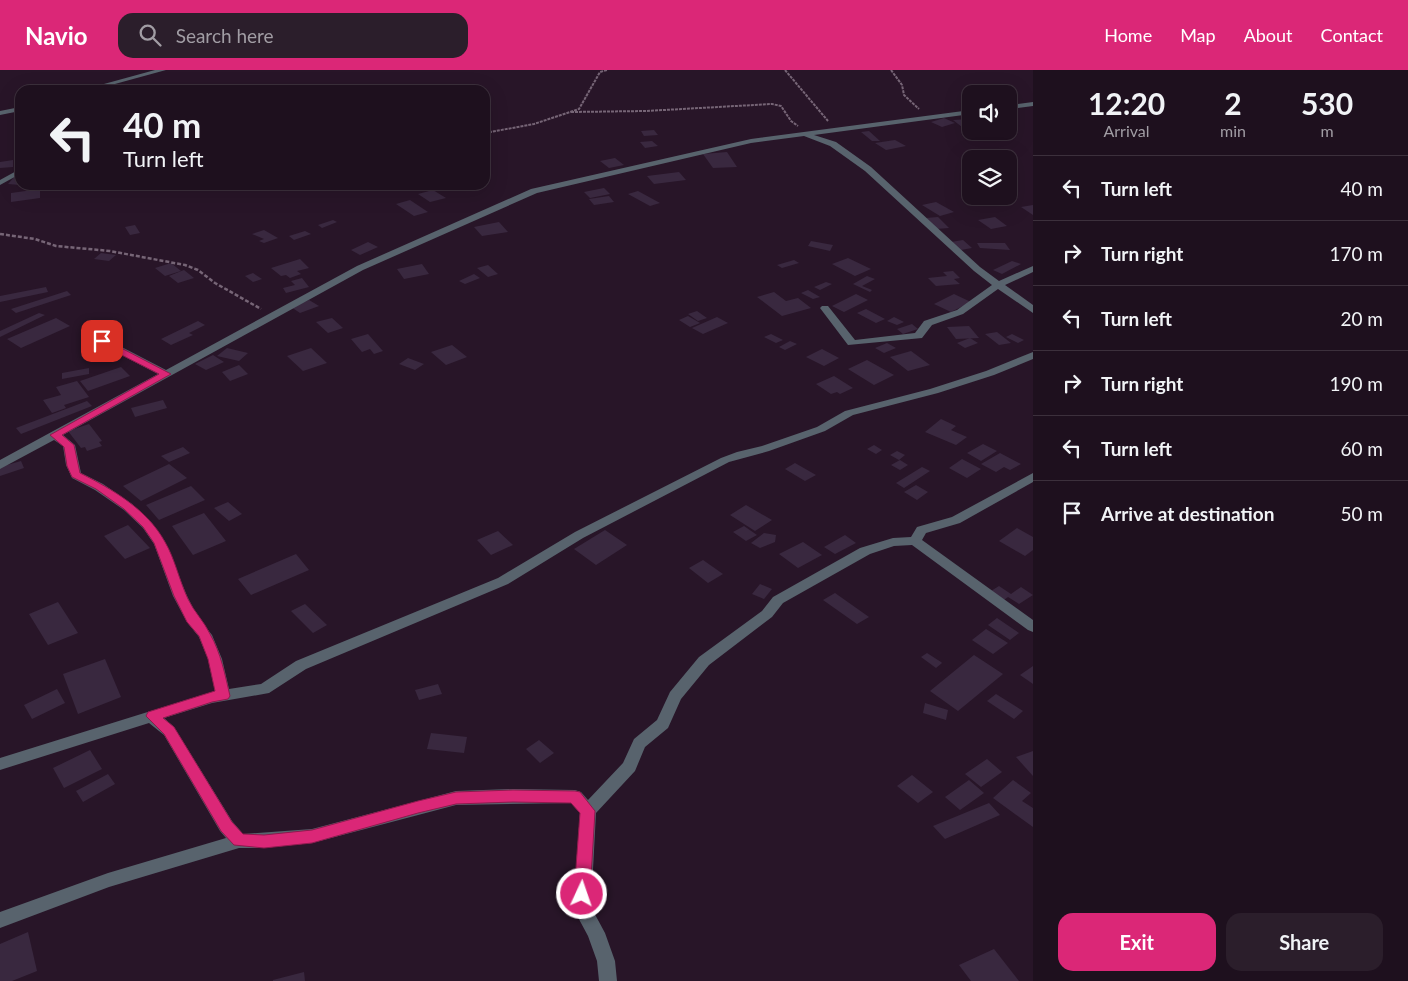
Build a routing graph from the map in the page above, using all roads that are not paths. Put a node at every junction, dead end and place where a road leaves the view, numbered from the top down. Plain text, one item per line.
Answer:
1 (163, 70) edge
2 (104, 85) edge
3 (1033, 104) edge
4 (1017, 106) edge
5 (15, 110) edge
6 (0, 113) edge
7 (962, 113) edge
8 (803, 133) junction
9 (15, 174) edge
10 (0, 183) edge
11 (1033, 269) edge
12 (998, 285) junction
13 (825, 308) dead end
14 (1033, 310) edge
15 (85, 332) dead end
16 (1033, 355) edge
17 (166, 374) junction
18 (55, 435) junction
19 (0, 465) edge
20 (1033, 477) edge
21 (915, 541) junction
22 (1033, 627) edge
23 (223, 696) junction
24 (152, 716) junction
25 (0, 764) edge
26 (588, 811) junction
27 (239, 841) junction
28 (0, 920) edge
29 (608, 981) edge

1 - 2 street
3 - 4 street
5 - 6 street
7 - 8 street
8 - 12 street
8 - 17 street
9 - 10 street
11 - 12 street
12 - 13 street
12 - 14 street
15 - 17 street
16 - 23 street
17 - 18 street
18 - 19 street
18 - 23 street
20 - 21 street
21 - 22 street
21 - 26 street
23 - 24 street
24 - 25 street
24 - 27 street
26 - 27 street
26 - 29 street
27 - 28 street

